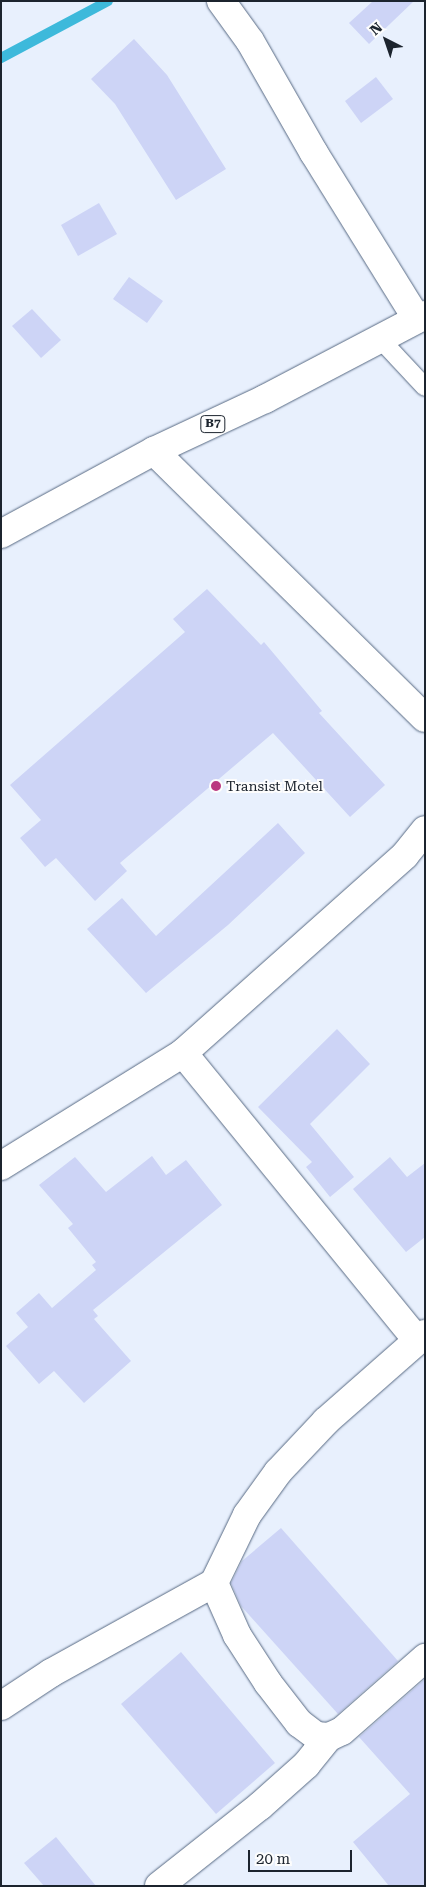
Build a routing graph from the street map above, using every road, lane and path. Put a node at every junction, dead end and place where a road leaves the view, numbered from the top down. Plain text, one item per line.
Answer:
1 (222, 1) edge
2 (421, 317) edge
3 (381, 340) junction
4 (425, 387) edge
5 (154, 451) junction
6 (1, 534) edge
7 (425, 718) edge
8 (425, 830) edge
9 (183, 1053) junction
10 (1, 1166) edge
11 (420, 1337) edge
12 (214, 1583) junction
13 (425, 1658) edge
14 (1, 1706) edge
15 (329, 1737) junction
16 (159, 1886) edge

1 - 2 main road
2 - 3 main road, B7
3 - 4 lane
3 - 5 main road, B7
5 - 6 main road, B7
5 - 7 main road
8 - 9 main road
9 - 10 main road
9 - 11 main road
11 - 12 main road
12 - 14 main road
12 - 15 main road
13 - 15 main road
15 - 16 main road

